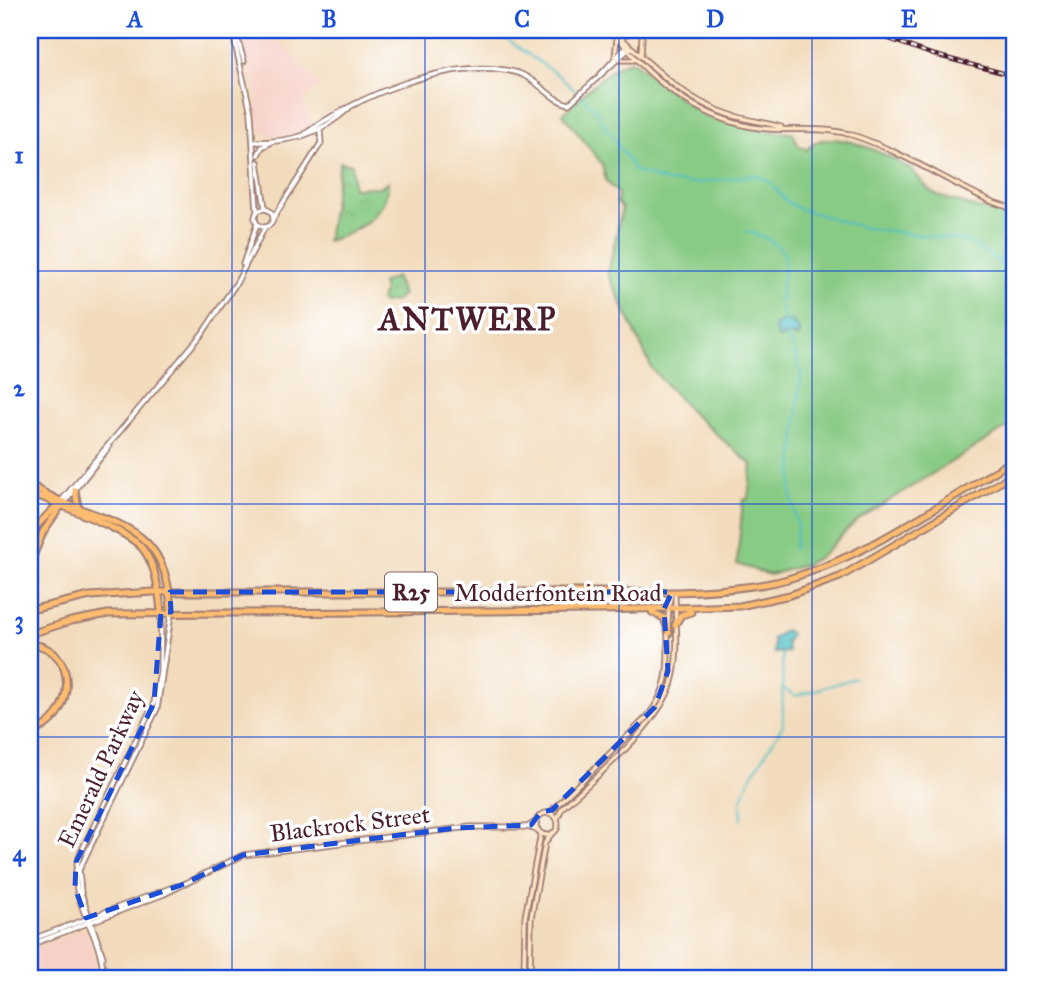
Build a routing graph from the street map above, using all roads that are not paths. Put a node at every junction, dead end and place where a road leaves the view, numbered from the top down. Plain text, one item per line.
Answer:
1 (233, 30) edge
2 (616, 33) edge
3 (642, 34) edge
4 (628, 48) junction
5 (617, 59) junction
6 (640, 60) junction
7 (344, 110) junction
8 (320, 130) junction
9 (301, 137) junction
10 (256, 142) junction
11 (275, 142) junction
12 (258, 155) junction
13 (259, 190) junction
14 (281, 206) junction
15 (265, 208) junction
16 (1014, 209) edge
17 (271, 211) junction
18 (257, 212) junction
19 (274, 217) junction
20 (257, 224) junction
21 (265, 227) junction
22 (227, 296) junction
23 (112, 443) junction
24 (1014, 460) edge
25 (1013, 475) edge
26 (30, 484) edge
27 (75, 490) junction
28 (30, 492) edge
29 (45, 499) junction
30 (61, 504) junction
31 (79, 508) junction
32 (47, 516) junction
33 (30, 533) edge
34 (30, 565) edge
35 (160, 592) junction
36 (170, 592) junction
37 (673, 592) junction
38 (715, 608) junction
39 (672, 609) junction
40 (30, 610) edge
41 (603, 610) junction
42 (161, 612) junction
43 (171, 612) junction
44 (675, 625) junction
45 (669, 633) junction
46 (30, 634) edge
47 (30, 644) edge
48 (30, 732) edge
49 (549, 813) junction
50 (556, 819) junction
51 (537, 821) junction
52 (527, 827) junction
53 (539, 831) junction
54 (552, 834) junction
55 (88, 919) junction
56 (30, 940) edge
57 (30, 945) edge
58 (104, 978) edge
59 (524, 978) edge
60 (530, 978) edge

1 - 10 street
2 - 3 main road
2 - 4 main road
2 - 5 main road
3 - 6 main road
4 - 5 street
4 - 6 main road
5 - 6 main road
5 - 7 street
6 - 16 main road
7 - 8 street
7 - 9 street
8 - 9 street
8 - 14 street
9 - 11 street
10 - 11 street
10 - 12 street
10 - 13 street
11 - 12 street
12 - 13 street
13 - 15 street
13 - 18 street
14 - 17 street
14 - 19 street
15 - 17 street
15 - 18 street
17 - 19 street
18 - 20 street
19 - 21 street
20 - 21 street
20 - 22 street
21 - 22 street
22 - 23 street
23 - 27 street
23 - 30 street
24 - 37 main road, Modderfontein Road / R25
25 - 38 main road, Modderfontein Road / R25
26 - 30 main road
27 - 30 street
27 - 31 main road
28 - 29 main road
29 - 30 main road
29 - 32 main road
30 - 31 main road
30 - 32 main road
30 - 34 main road
30 - 35 main road
31 - 36 main road
32 - 33 main road
35 - 36 main road, Modderfontein Road / R25
35 - 40 main road, Modderfontein Road / R25
35 - 42 main road
36 - 37 main road, Modderfontein Road / R25
36 - 43 main road
37 - 39 main road
38 - 39 main road, Modderfontein Road / R25
38 - 44 main road
39 - 41 main road, Modderfontein Road / R25
39 - 44 main road
39 - 45 main road
41 - 43 main road, Modderfontein Road / R25
41 - 45 main road
42 - 43 main road, Modderfontein Road / R25
42 - 46 main road, Modderfontein Road / R25
42 - 55 street, Emerald Parkway
43 - 55 street, Emerald Parkway
44 - 50 main road
45 - 49 main road
47 - 48 main road
49 - 50 main road
49 - 51 main road
50 - 54 main road
51 - 52 street
51 - 53 main road
52 - 53 street, Blackrock Street
52 - 55 street, Blackrock Street
53 - 54 main road
53 - 59 main road
54 - 60 main road
55 - 56 street, Blackrock Street
55 - 57 street, Blackrock Street
55 - 58 street, Emerald Parkway

